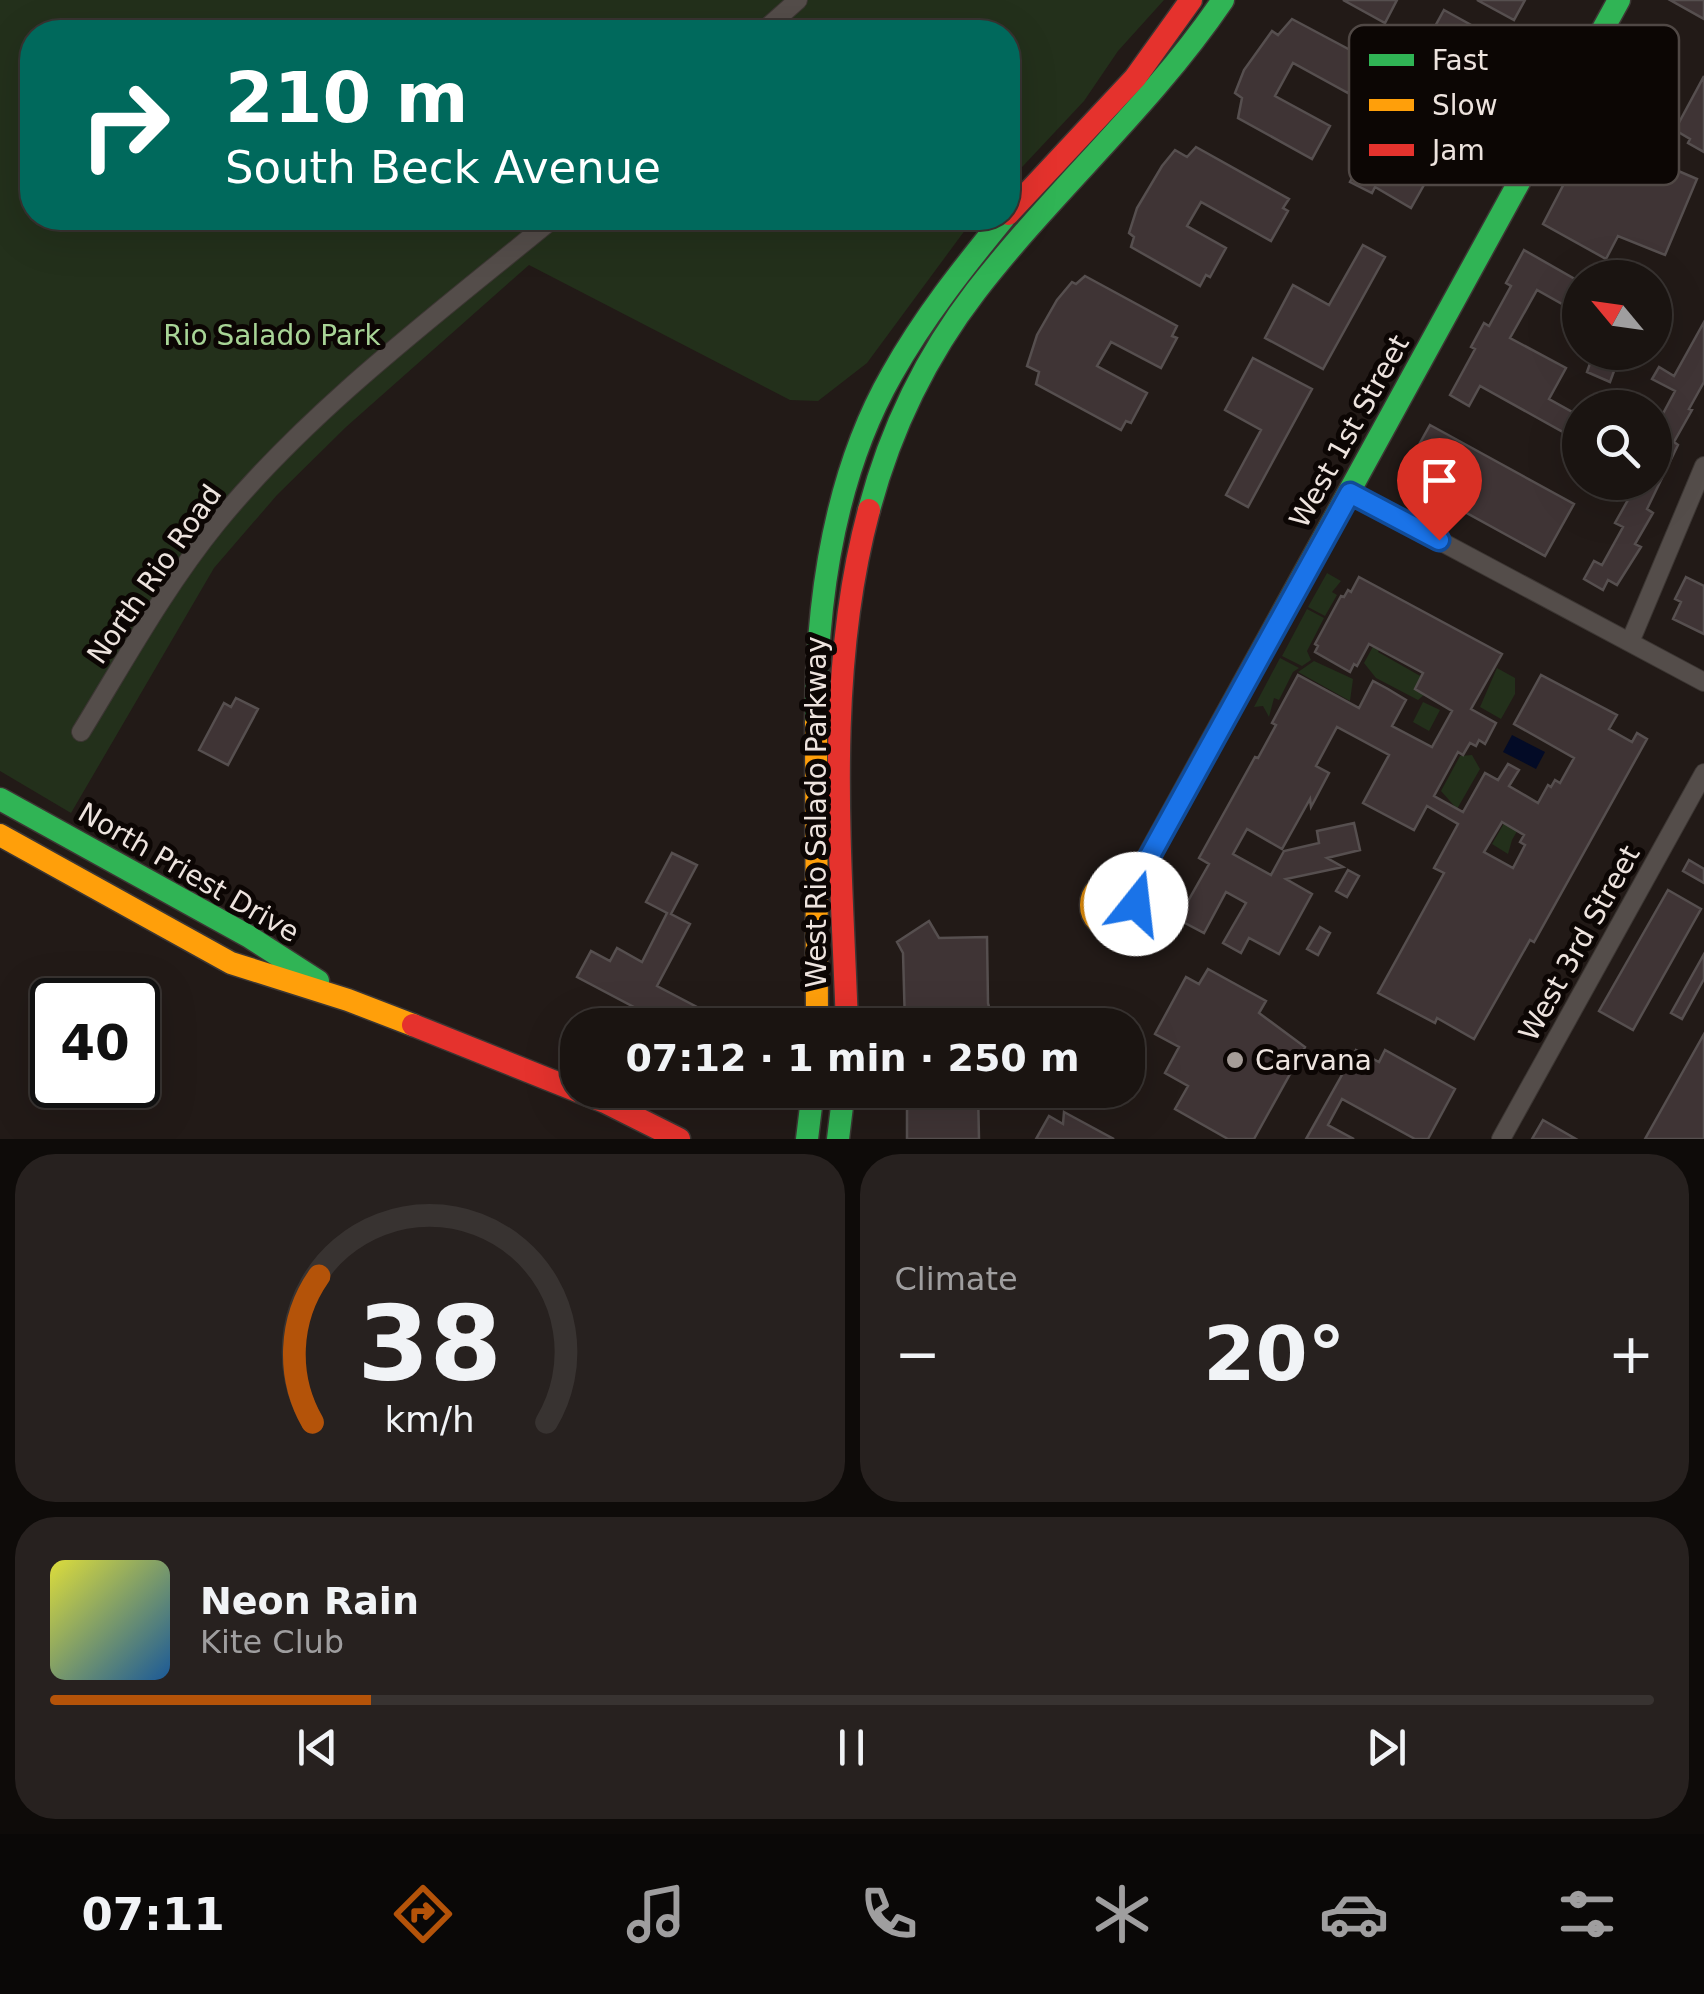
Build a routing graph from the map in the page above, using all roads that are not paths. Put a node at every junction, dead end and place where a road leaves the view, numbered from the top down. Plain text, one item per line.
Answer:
1 (798, 0) edge
2 (1191, 0) edge
3 (1223, 0) edge
4 (1618, 0) edge
5 (776, 20) edge
6 (1604, 25) edge
7 (1135, 78) junction
8 (1154, 95) junction
9 (1517, 185) edge
10 (1020, 201) edge
11 (540, 230) edge
12 (995, 230) edge
13 (1703, 471) edge
14 (1350, 493) junction
15 (1630, 642) junction
16 (1704, 682) edge
17 (80, 732) dead end
18 (1704, 774) edge
19 (0, 799) edge
20 (0, 835) edge
21 (1131, 890) dead end
22 (348, 1000) junction
23 (817, 1008) edge
24 (848, 1008) edge
25 (811, 1108) edge
26 (842, 1108) edge
27 (679, 1139) edge
28 (807, 1139) edge
29 (838, 1139) edge
30 (1501, 1139) edge

1 - 5 street
2 - 7 main road, West Rio Salado Parkway
3 - 8 main road, West Rio Salado Parkway
4 - 6 main road, West 1st Street
7 - 8 main road
7 - 10 main road, West Rio Salado Parkway
8 - 24 main road, West Rio Salado Parkway
9 - 14 main road, West 1st Street
11 - 17 street, North Rio Road
12 - 23 main road, West Rio Salado Parkway
13 - 15 street
14 - 15 street
14 - 21 main road, West 1st Street
15 - 16 street
18 - 30 street, West 3rd Street
19 - 22 main road, North Priest Drive
20 - 22 main road, North Priest Drive
22 - 27 main road, North Priest Drive
25 - 28 main road
26 - 29 main road

